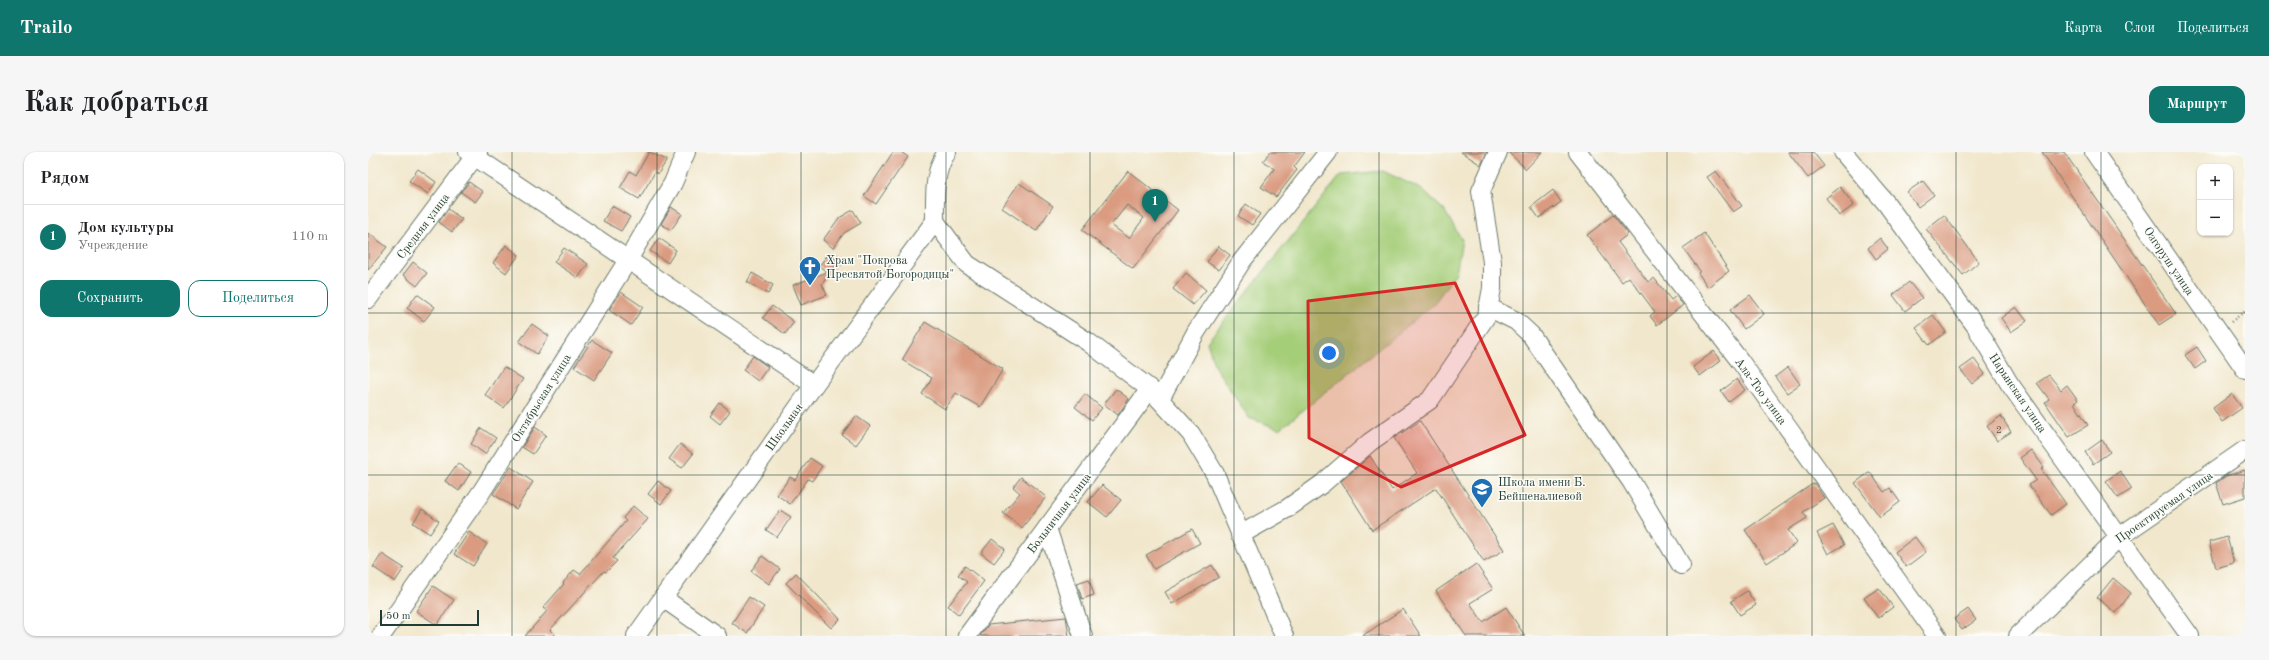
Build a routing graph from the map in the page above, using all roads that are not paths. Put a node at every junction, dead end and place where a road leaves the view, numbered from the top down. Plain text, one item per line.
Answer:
1 (686, 152) edge
2 (947, 152) edge
3 (1328, 152) edge
4 (1498, 152) edge
5 (1578, 152) edge
6 (1843, 152) edge
7 (2094, 152) edge
8 (474, 154) edge
9 (935, 221) junction
10 (628, 260) junction
11 (368, 299) edge
12 (1488, 307) junction
13 (2245, 369) edge
14 (814, 385) junction
15 (1155, 394) junction
16 (2245, 450) edge
17 (1047, 528) junction
18 (1240, 534) junction
19 (2119, 537) junction
20 (1681, 566) dead end
21 (663, 598) junction
22 (381, 636) edge
23 (636, 636) edge
24 (718, 636) edge
25 (967, 636) edge
26 (1083, 636) edge
27 (1284, 636) edge
28 (1937, 636) edge
29 (2018, 636) edge
30 (2190, 636) edge

1 - 10 street, Октябрьская улица
2 - 9 street
3 - 15 street, Больничная улица
4 - 12 street
5 - 28 street, Ала-Тоо улица
6 - 19 street, Нарынская улица
7 - 13 street, Озгоруш улица
8 - 10 street
8 - 11 street, Средняя улица
9 - 14 street, Школьная
9 - 15 street
10 - 14 street
10 - 22 street, Октябрьская улица
12 - 18 street
12 - 20 street
14 - 21 street, Школьная
15 - 17 street, Больничная улица
15 - 18 street
16 - 19 street, Проектируемая улица
17 - 25 street, Больничная улица
17 - 26 street
18 - 27 street
19 - 29 street, Проектируемая улица
19 - 30 street, Нарынская улица
21 - 23 street, Школьная
21 - 24 street

